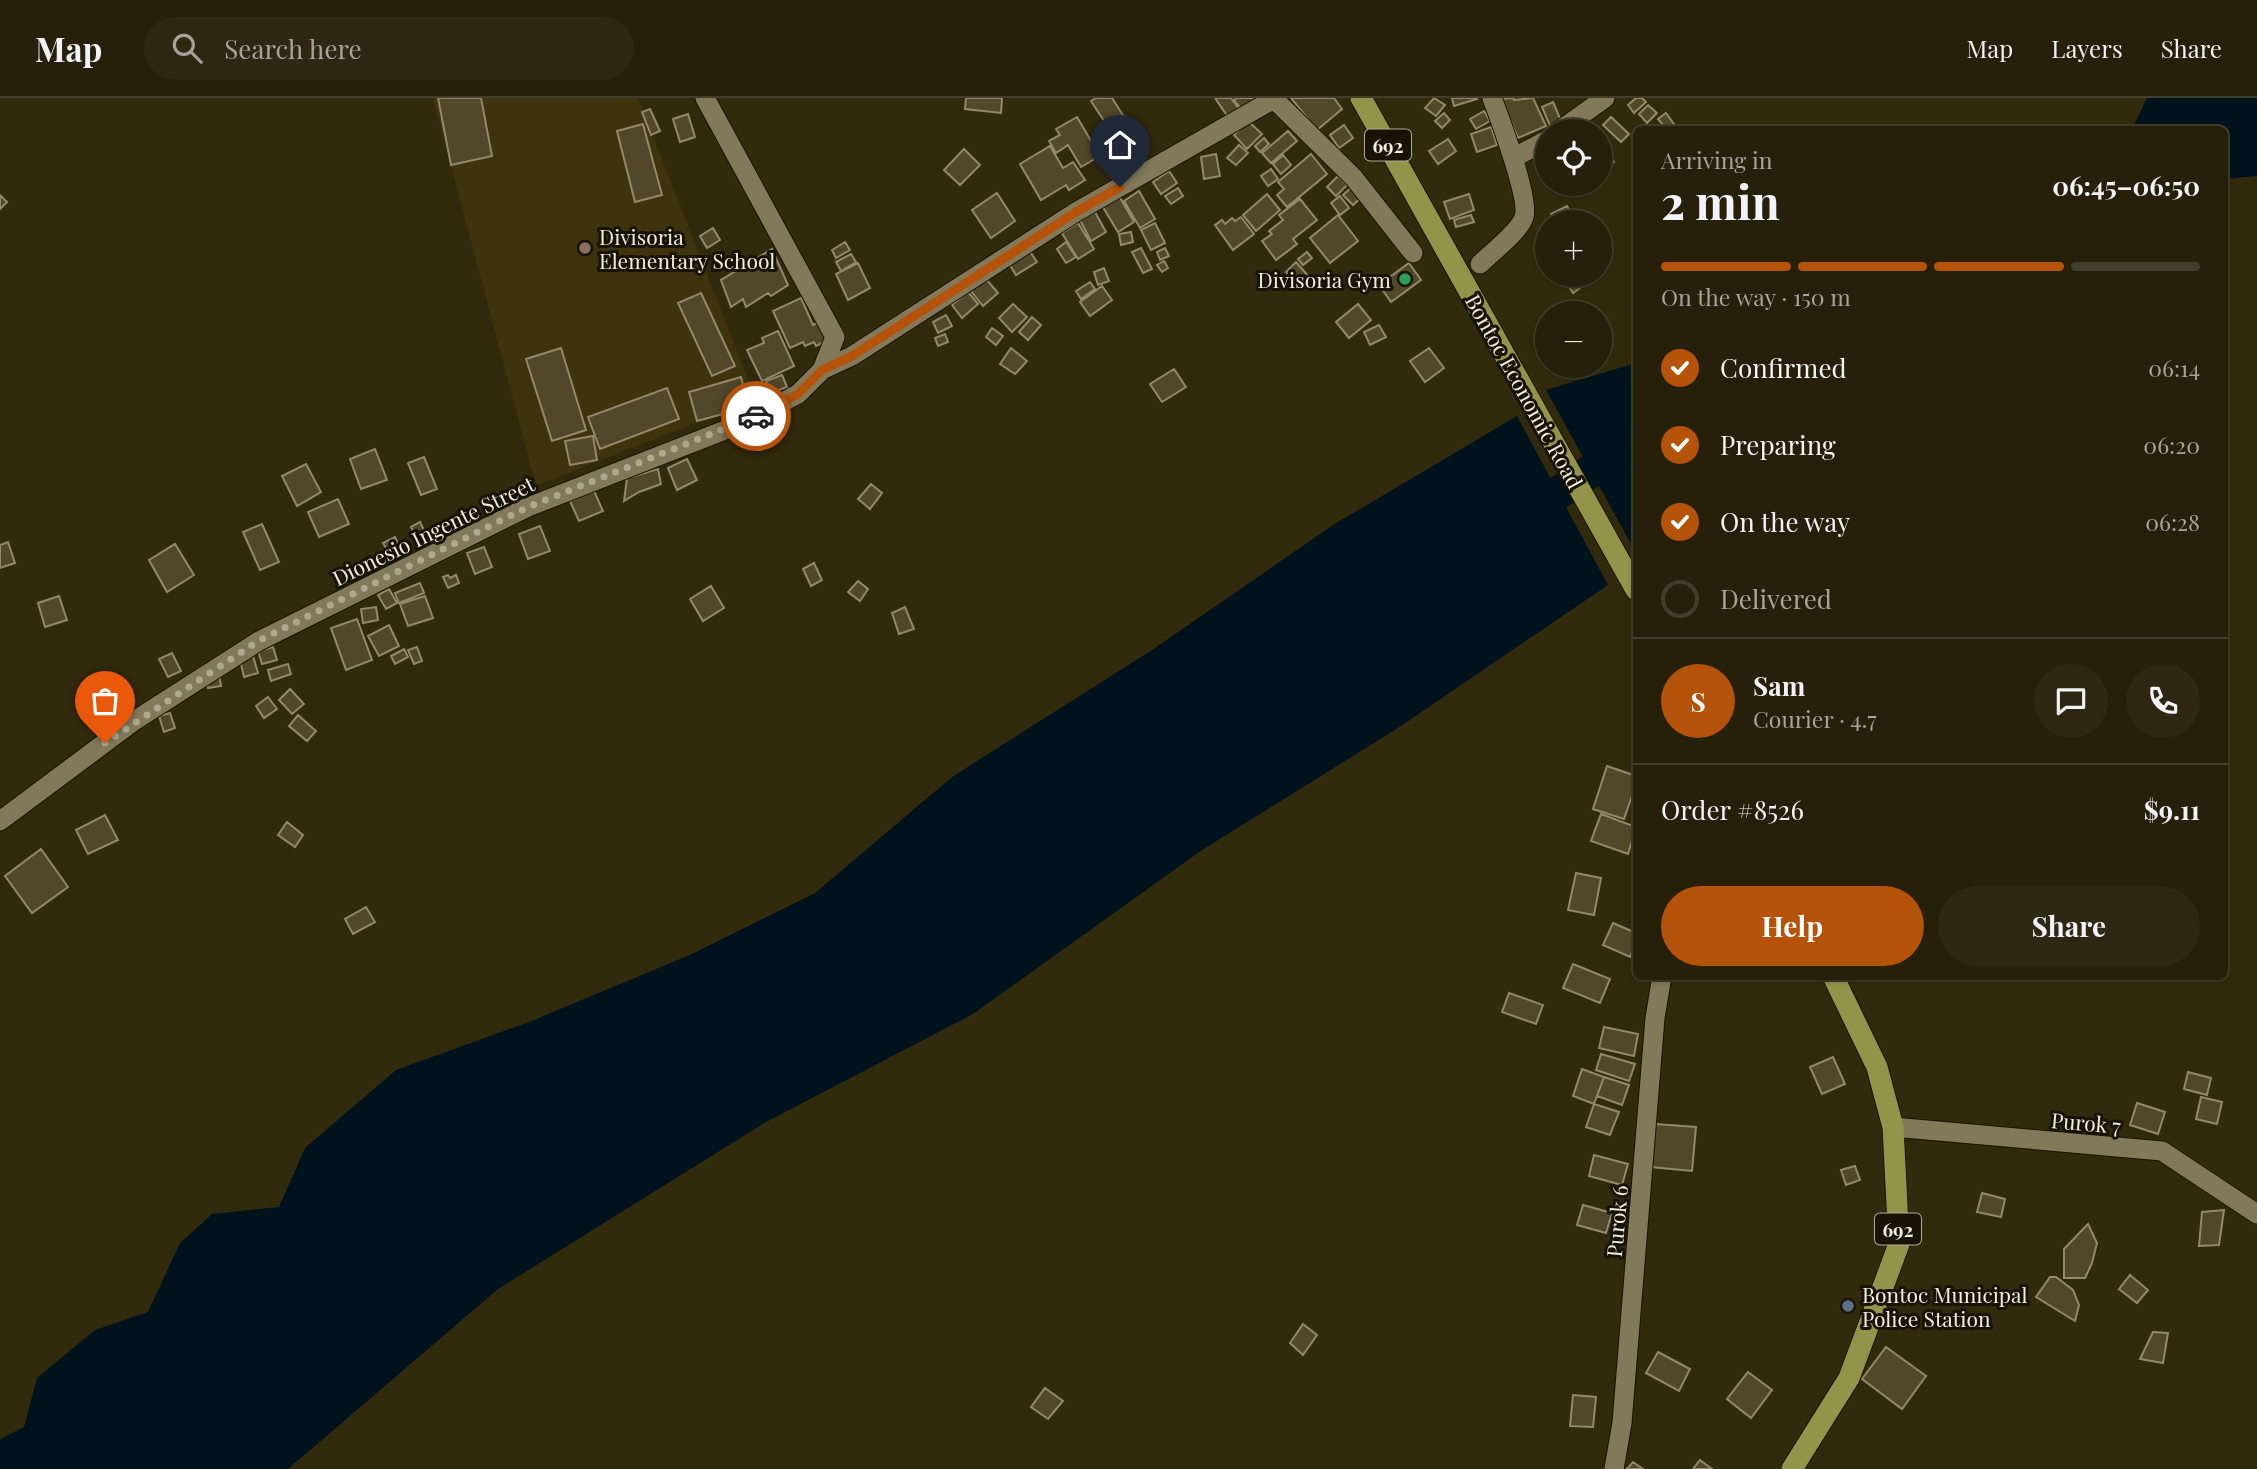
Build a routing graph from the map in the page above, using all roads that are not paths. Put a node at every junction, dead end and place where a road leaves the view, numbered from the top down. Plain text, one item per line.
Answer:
1 (705, 98) edge
2 (1273, 98) edge
3 (1362, 98) edge
4 (1492, 98) edge
5 (1605, 98) edge
6 (1576, 119) edge
7 (1535, 146) edge
8 (1513, 158) junction
9 (1413, 253) dead end
10 (1480, 264) dead end
11 (822, 370) junction
12 (1633, 585) edge
13 (0, 821) edge
14 (1661, 980) edge
15 (1835, 980) edge
16 (1893, 1127) junction
17 (2257, 1214) edge
18 (1614, 1469) edge
19 (1792, 1469) edge

1 - 11 street, Dionesio Ingente Street
2 - 9 street
2 - 11 street
3 - 12 main road, Bontoc Economic Road / 692
4 - 8 street
5 - 6 street
7 - 8 street
8 - 10 street
11 - 13 street, Dionesio Ingente Street
14 - 18 street, Purok 6
15 - 16 main road, 692
16 - 17 street, Purok 7
16 - 19 main road, 692

